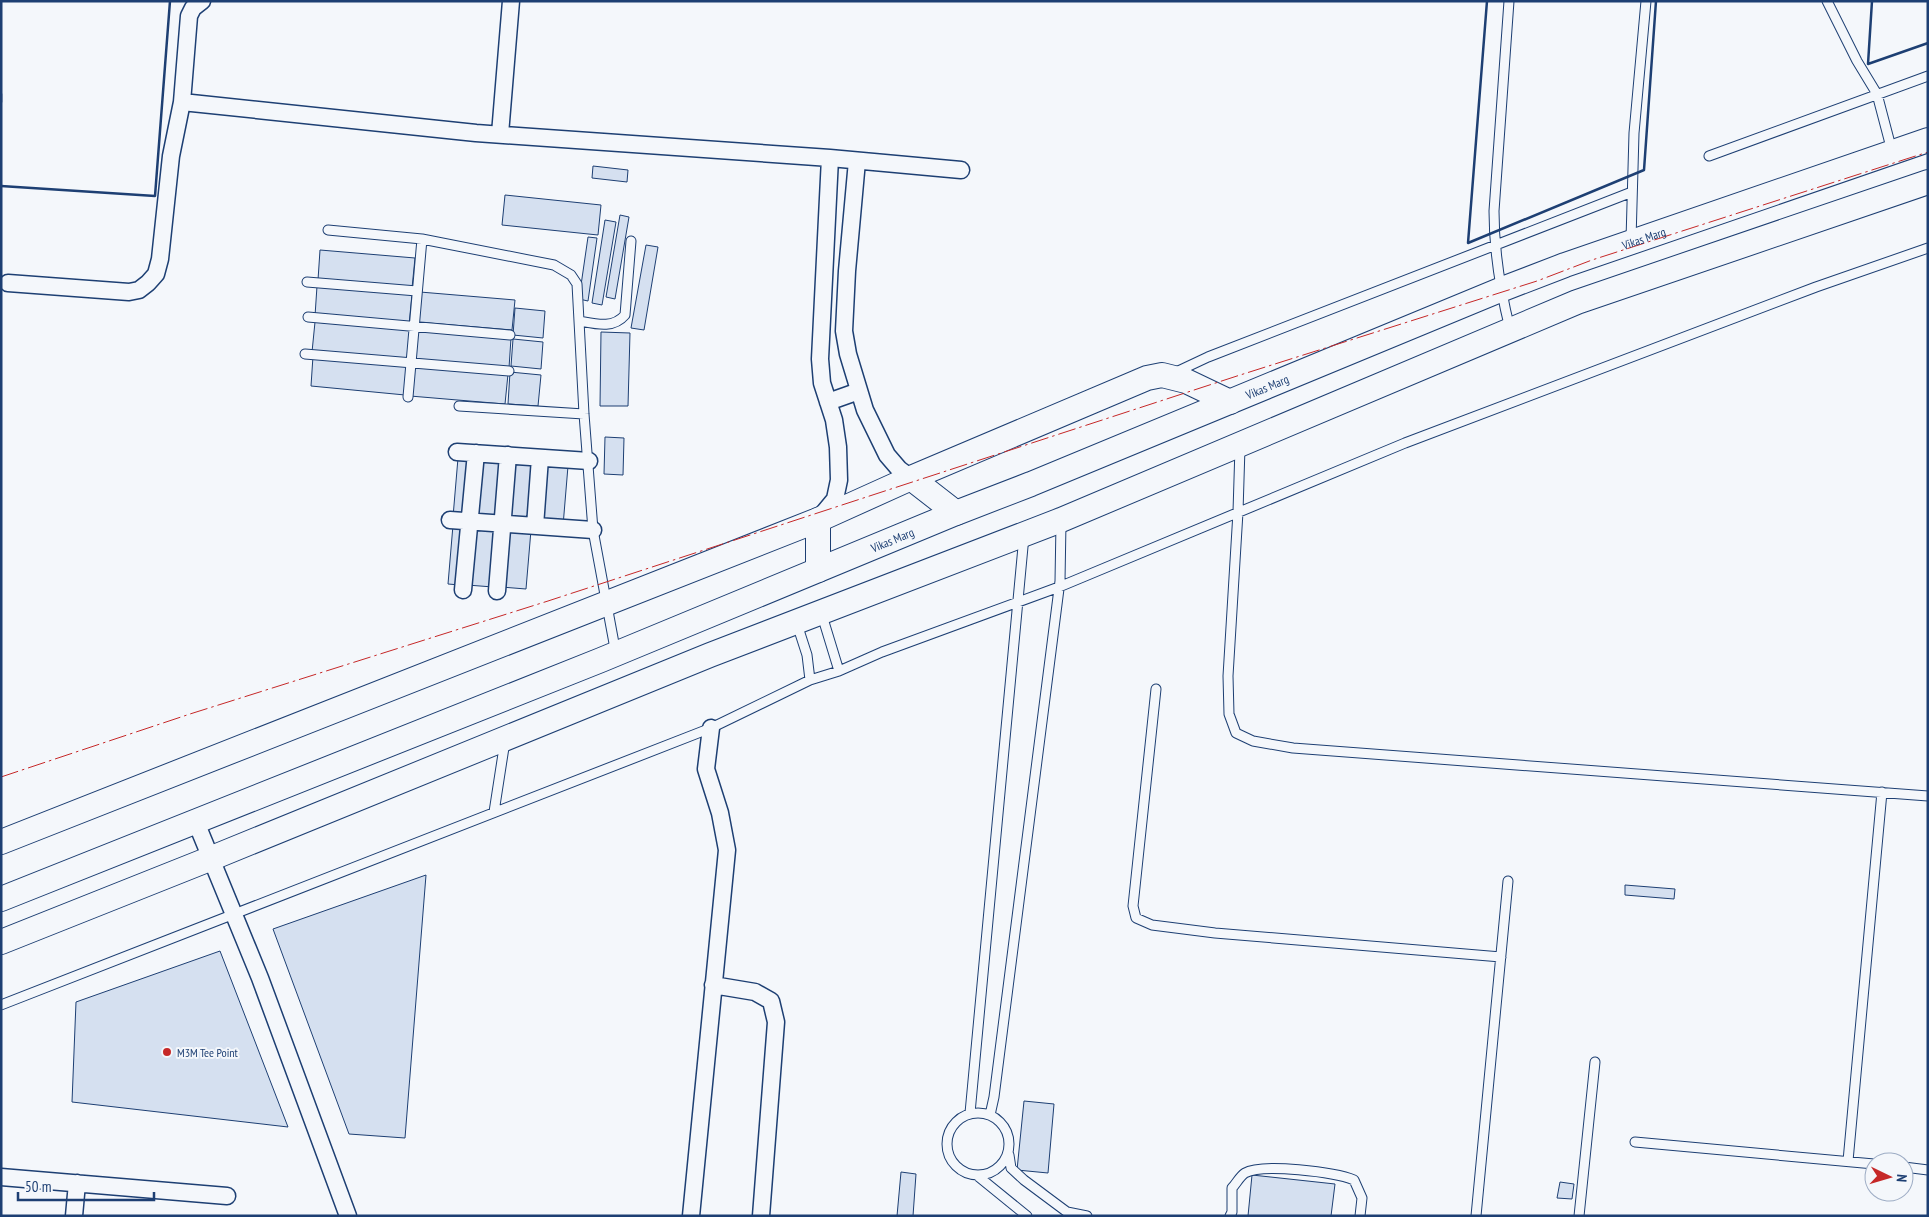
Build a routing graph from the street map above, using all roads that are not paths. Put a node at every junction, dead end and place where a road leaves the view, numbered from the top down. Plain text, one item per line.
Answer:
1 (202, 1) edge
2 (511, 1) edge
3 (1510, 1) edge
4 (1646, 1) edge
5 (1827, 1) edge
6 (1928, 76) edge
7 (1877, 94) junction
8 (182, 102) junction
9 (500, 134) junction
10 (1928, 140) edge
11 (1892, 152) junction
12 (1709, 156) dead end
13 (830, 158) junction
14 (857, 161) junction
15 (961, 170) dead end
16 (1928, 182) edge
17 (1632, 192) junction
18 (328, 230) dead end
19 (422, 239) junction
20 (631, 241) dead end
21 (1630, 242) junction
22 (1494, 244) junction
23 (1928, 248) edge
24 (307, 282) dead end
25 (8, 283) dead end
26 (1500, 290) junction
27 (417, 291) junction
28 (308, 317) dead end
29 (579, 321) junction
30 (414, 326) junction
31 (1511, 330) junction
32 (510, 335) dead end
33 (305, 354) dead end
34 (411, 363) junction
35 (509, 371) dead end
36 (1168, 376) junction
37 (859, 391) junction
38 (408, 397) dead end
39 (828, 402) junction
40 (1230, 402) junction
41 (459, 406) dead end
42 (584, 414) junction
43 (1240, 444) junction
44 (457, 452) dead end
45 (476, 453) junction
46 (508, 455) junction
47 (540, 458) junction
48 (589, 461) junction
49 (911, 478) junction
50 (956, 512) junction
51 (1238, 512) junction
52 (450, 520) dead end
53 (818, 520) junction
54 (1061, 520) junction
55 (470, 521) junction
56 (502, 524) junction
57 (535, 526) junction
58 (593, 530) junction
59 (1024, 534) junction
60 (818, 570) junction
61 (1059, 587) junction
62 (463, 590) dead end
63 (497, 591) dead end
64 (607, 602) junction
65 (1018, 602) junction
66 (821, 612) junction
67 (796, 621) junction
68 (616, 654) junction
69 (839, 671) junction
70 (810, 680) junction
71 (1156, 689) dead end
72 (711, 728) junction
73 (505, 738) junction
74 (1882, 792) junction
75 (1928, 796) edge
76 (494, 812) junction
77 (196, 822) junction
78 (1, 842) edge
79 (212, 858) junction
80 (1508, 881) dead end
81 (1, 899) edge
82 (234, 913) junction
83 (1, 942) edge
84 (1501, 957) junction
85 (713, 985) junction
86 (1, 1005) edge
87 (1596, 1062) dead end
88 (970, 1113) junction
89 (990, 1115) junction
90 (1635, 1142) dead end
91 (1008, 1155) junction
92 (1848, 1161) junction
93 (1864, 1163) edge
94 (1914, 1168) edge
95 (1928, 1170) edge
96 (979, 1176) junction
97 (1, 1177) edge
98 (77, 1183) junction
99 (227, 1196) dead end
100 (74, 1216) edge
101 (348, 1216) edge
102 (691, 1216) edge
103 (761, 1216) edge
104 (1026, 1216) edge
105 (1087, 1216) edge
106 (1230, 1216) edge
107 (1360, 1216) edge
108 (1476, 1216) edge
109 (1579, 1216) edge

1 - 8 street
2 - 9 street
3 - 22 lane
4 - 17 lane
5 - 7 lane
6 - 7 lane
7 - 11 lane
7 - 12 lane
8 - 9 street
8 - 25 street
9 - 13 street
10 - 11 main road, Vikas Marg
11 - 21 main road, Vikas Marg
13 - 14 street
13 - 39 street
14 - 15 street
14 - 37 street
16 - 31 main road
17 - 21 lane
17 - 22 lane
18 - 19 lane
19 - 27 lane
19 - 29 lane
20 - 29 lane
21 - 26 main road, Vikas Marg
22 - 26 lane
22 - 36 lane
23 - 51 lane
24 - 27 lane
26 - 31 lane
26 - 40 main road, Vikas Marg
27 - 30 lane
28 - 30 lane
29 - 42 lane
30 - 32 lane
30 - 34 lane
31 - 43 main road
33 - 34 lane
34 - 35 lane
34 - 38 lane
36 - 40 main road
36 - 49 main road
37 - 39 street
37 - 49 street
39 - 53 street
40 - 50 main road, Vikas Marg
41 - 42 lane
42 - 48 lane
43 - 51 lane
43 - 54 main road
44 - 45 street
45 - 46 street
45 - 55 street
46 - 47 street
46 - 56 street
47 - 48 street
47 - 57 street
48 - 58 lane
49 - 50 main road
49 - 53 main road
50 - 60 main road, Vikas Marg
51 - 61 lane
51 - 74 lane
52 - 55 street
53 - 60 main road
53 - 64 main road
54 - 59 main road
54 - 61 lane
55 - 56 street
55 - 62 street
56 - 57 street
56 - 63 street
57 - 58 street
58 - 64 lane
59 - 65 lane
59 - 66 main road
60 - 68 main road, Vikas Marg
61 - 65 lane
61 - 89 lane
64 - 68 lane
64 - 78 main road
65 - 69 lane
65 - 88 lane
66 - 67 main road
66 - 69 lane
67 - 70 lane
67 - 73 main road
68 - 77 main road, Vikas Marg
69 - 70 lane
70 - 72 lane
71 - 84 lane
72 - 76 lane
72 - 85 street
73 - 76 lane
73 - 79 main road
74 - 75 lane
74 - 92 lane
76 - 82 lane
77 - 79 street
77 - 81 main road, Vikas Marg
79 - 82 street
79 - 83 main road
80 - 84 lane
82 - 86 lane
82 - 101 street
84 - 108 lane
85 - 102 street
85 - 103 street
87 - 109 lane
88 - 89 lane
88 - 96 lane
89 - 91 lane
90 - 92 lane
91 - 96 lane
91 - 105 lane
92 - 93 lane
94 - 95 lane
96 - 104 lane
97 - 98 street
98 - 99 street
98 - 100 street
106 - 107 lane

